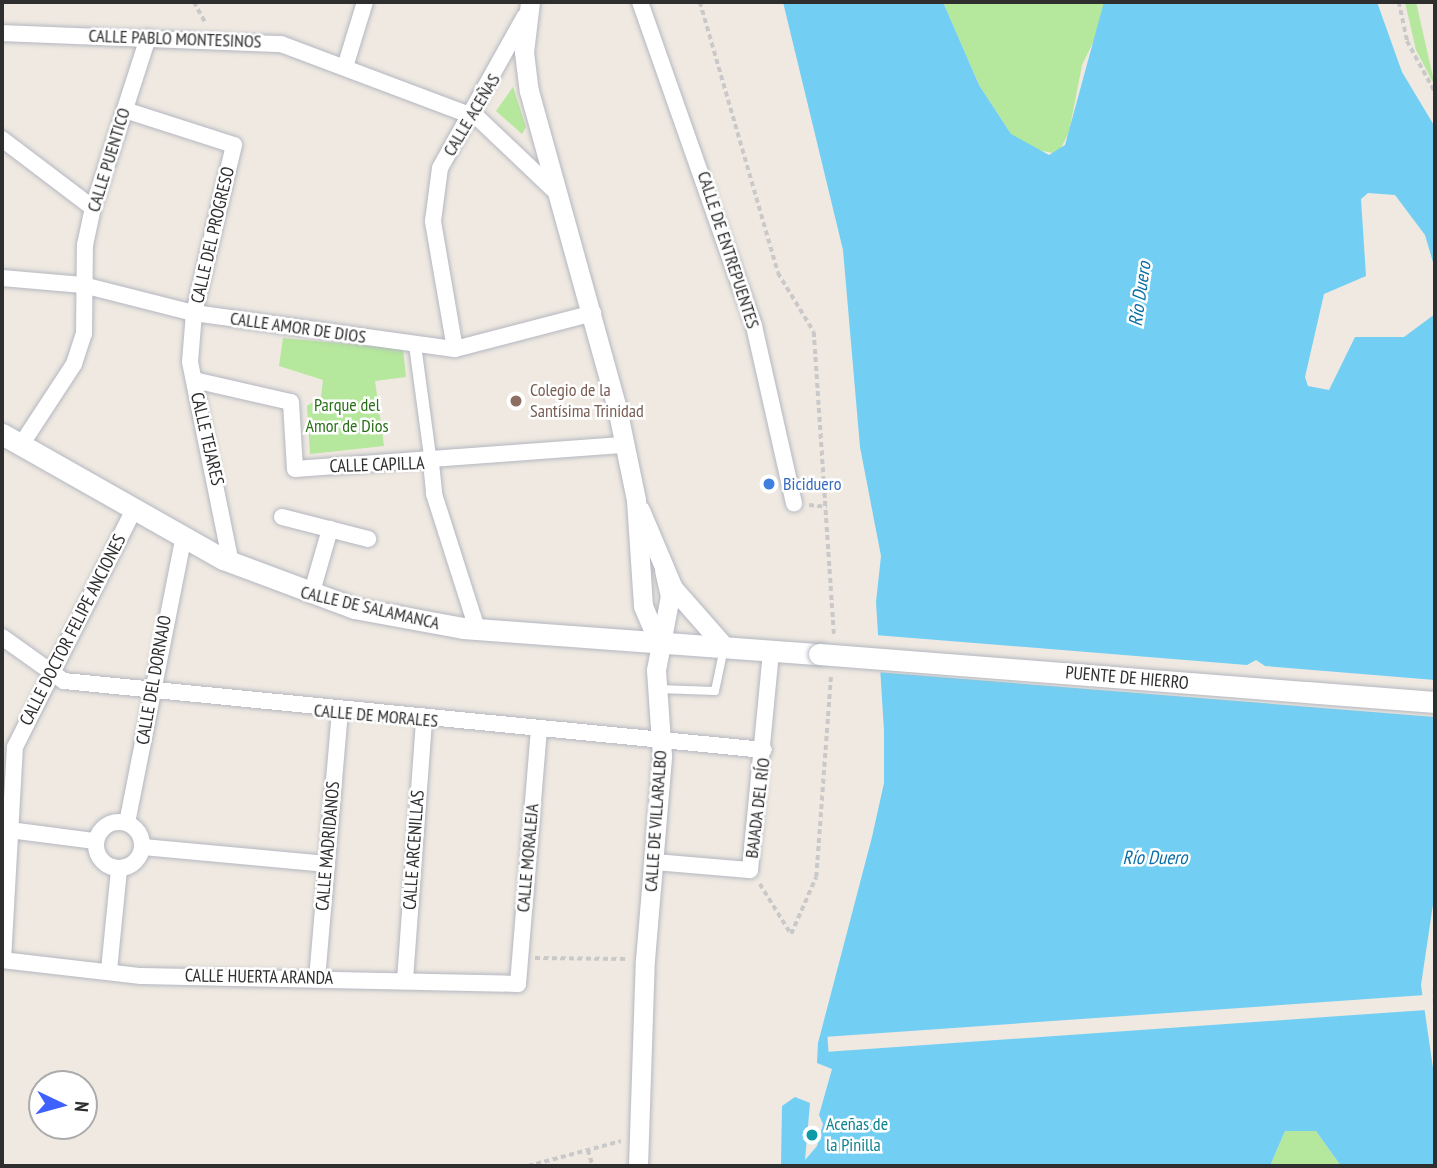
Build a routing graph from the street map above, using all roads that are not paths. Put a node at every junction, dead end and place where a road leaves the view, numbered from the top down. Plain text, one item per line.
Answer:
1 (365, 2) edge
2 (640, 2) edge
3 (529, 6) edge
4 (2, 33) edge
5 (148, 38) junction
6 (345, 67) junction
7 (124, 110) junction
8 (470, 114) junction
9 (2, 139) edge
10 (556, 192) junction
11 (93, 208) junction
12 (2, 278) edge
13 (83, 285) junction
14 (194, 313) junction
15 (593, 313) junction
16 (415, 345) junction
17 (455, 349) junction
18 (194, 380) junction
19 (2, 434) edge
20 (21, 445) junction
21 (625, 445) junction
22 (431, 463) junction
23 (635, 500) junction
24 (794, 504) dead end
25 (133, 511) junction
26 (282, 517) dead end
27 (330, 529) junction
28 (183, 539) junction
29 (368, 539) dead end
30 (231, 563) junction
31 (664, 571) junction
32 (311, 595) junction
33 (477, 628) junction
34 (2, 637) edge
35 (658, 642) junction
36 (724, 646) junction
37 (771, 650) junction
38 (819, 654) joint
39 (53, 670) junction
40 (655, 689) junction
41 (152, 693) junction
42 (1435, 702) edge
43 (340, 713) junction
44 (424, 720) junction
45 (539, 731) junction
46 (662, 744) junction
47 (765, 750) junction
48 (127, 823) junction
49 (4, 829) edge
50 (95, 841) junction
51 (143, 847) junction
52 (654, 862) junction
53 (327, 864) junction
54 (119, 869) junction
55 (2, 960) edge
56 (109, 970) junction
57 (317, 979) junction
58 (405, 980) junction
59 (518, 984) joint
60 (638, 1166) edge

1 - 6 street
2 - 24 street, CALLE DE ENTREPUENTES
3 - 8 street, CALLE ACEÑAS
3 - 10 street
4 - 5 street, CALLE PABLO MONTESINOS
5 - 6 street, CALLE PABLO MONTESINOS
5 - 7 street, CALLE PUENTICO
6 - 8 street, CALLE PABLO MONTESINOS
7 - 11 street, CALLE PUENTICO
7 - 14 street, CALLE DEL PROGRESO
8 - 10 street, CALLE PABLO MONTESINOS
8 - 17 street, CALLE ACEÑAS
9 - 11 street
10 - 15 street
11 - 13 street, CALLE PUENTICO
12 - 13 street, CALLE AMOR DE DIOS
13 - 14 street, CALLE AMOR DE DIOS
13 - 20 street, CALLE PUENTICO
14 - 16 street, CALLE AMOR DE DIOS
14 - 18 street, CALLE TEJARES
15 - 17 street, CALLE AMOR DE DIOS
15 - 21 street
16 - 17 street, CALLE AMOR DE DIOS
16 - 22 street
18 - 22 street, CALLE CAPILLA
18 - 30 street, CALLE TEJARES
19 - 20 main road, CALLE DE SALAMANCA
20 - 25 main road, CALLE DE SALAMANCA
21 - 22 street, CALLE CAPILLA
21 - 23 street
22 - 33 street
23 - 31 street
23 - 35 street
25 - 28 main road, CALLE DE SALAMANCA
25 - 39 street, CALLE DOCTOR FELIPE ANCIONES
26 - 27 street
27 - 29 street
27 - 32 street
28 - 30 main road, CALLE DE SALAMANCA
28 - 41 street, CALLE DEL DORNAJO
30 - 32 main road, CALLE DE SALAMANCA
31 - 35 street
31 - 36 street
32 - 33 main road, CALLE DE SALAMANCA
33 - 35 main road, CALLE DE SALAMANCA
34 - 39 street, CALLE DE MORALES
35 - 36 main road, CALLE DE SALAMANCA
35 - 40 street, CALLE DE VILLARALBO
36 - 37 main road, CALLE DE SALAMANCA
36 - 40 lane
37 - 38 main road, CALLE DE SALAMANCA
37 - 47 street, BAJADA DEL RÍO
38 - 42 main road, PUENTE DE HIERRO, bridge
39 - 41 street, CALLE DE MORALES
39 - 49 street, CALLE DOCTOR FELIPE ANCIONES
40 - 46 street, CALLE DE VILLARALBO
41 - 43 street, CALLE DE MORALES
41 - 48 street, CALLE DEL DORNAJO
43 - 44 street, CALLE DE MORALES
43 - 53 street, CALLE MADRIDANOS
44 - 45 street, CALLE DE MORALES
44 - 58 street, CALLE ARCENILLAS
45 - 46 street, CALLE DE MORALES
45 - 59 street, CALLE MORALEJA
46 - 47 street, CALLE DE MORALES
46 - 52 street, CALLE DE VILLARALBO
47 - 52 street, BAJADA DEL RÍO
48 - 50 street
48 - 51 street
49 - 50 street
49 - 55 street, CALLE DOCTOR FELIPE ANCIONES
50 - 54 street
51 - 53 street
51 - 54 street
52 - 60 street, CALLE DE VILLARALBO
53 - 57 street, CALLE MADRIDANOS
54 - 56 street
55 - 56 street, CALLE HUERTA ARANDA
56 - 57 street, CALLE HUERTA ARANDA
57 - 58 street, CALLE HUERTA ARANDA
58 - 59 street, CALLE HUERTA ARANDA

